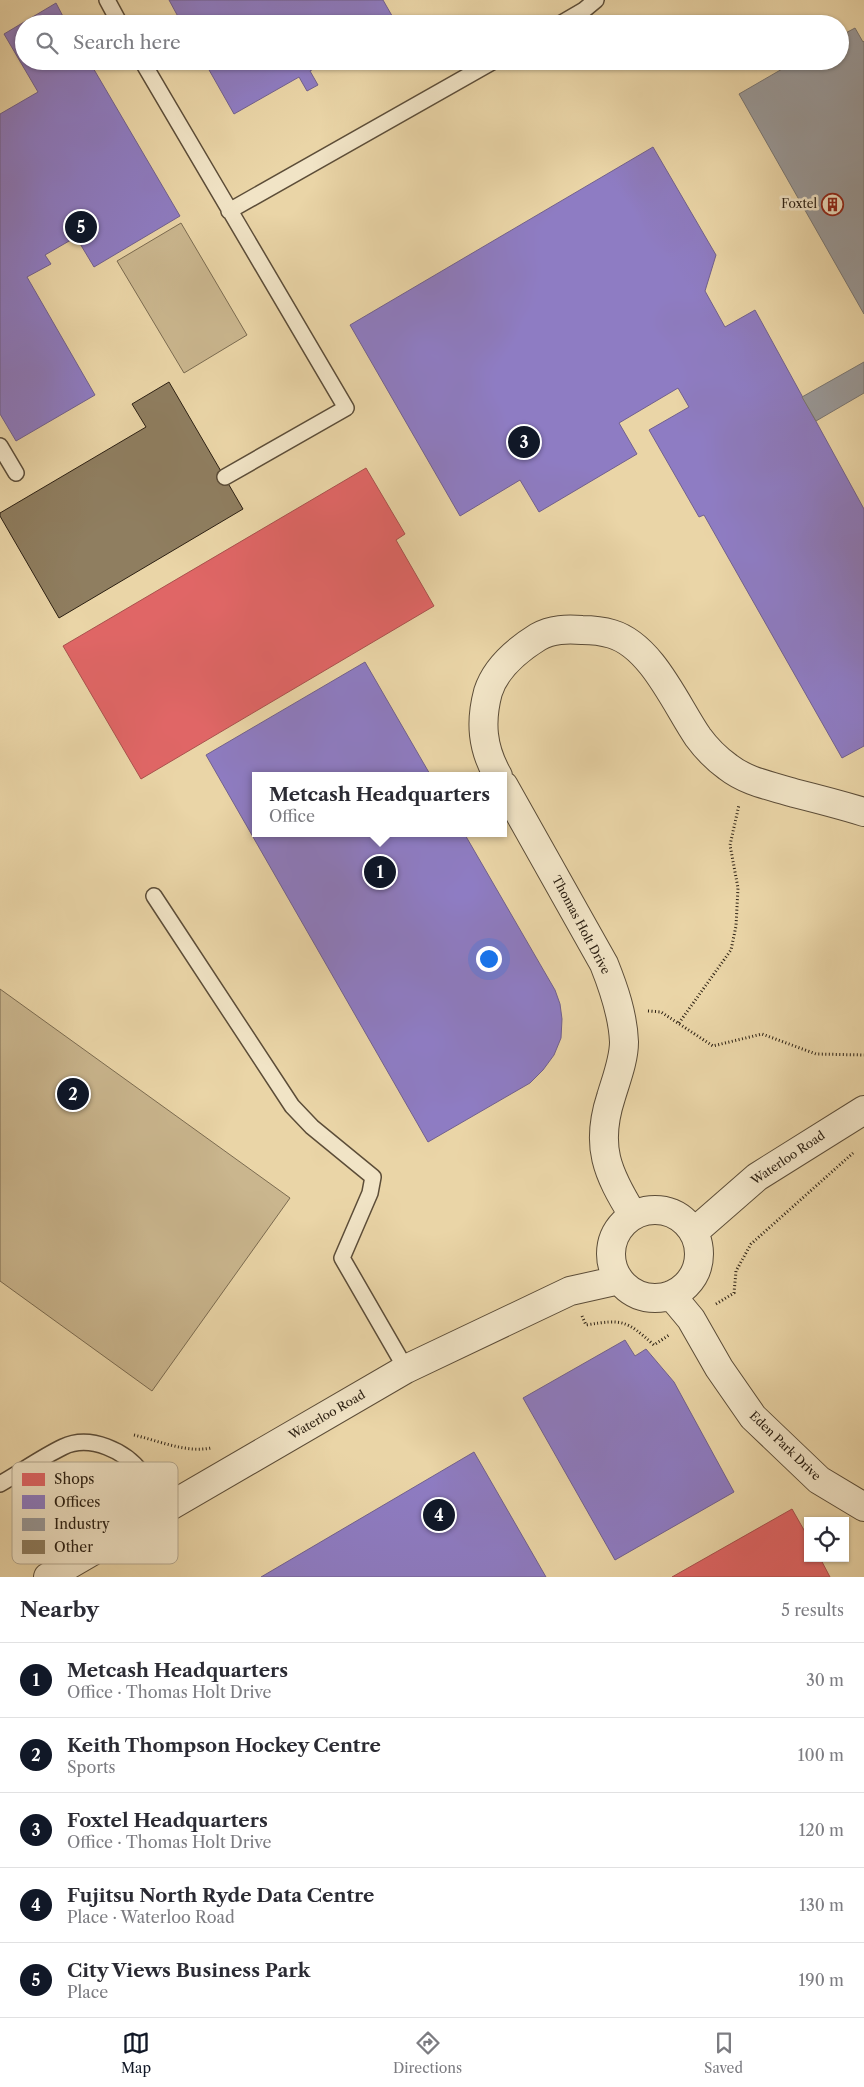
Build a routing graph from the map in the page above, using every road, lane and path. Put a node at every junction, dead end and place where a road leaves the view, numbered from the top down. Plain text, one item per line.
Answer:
1 (107, 0) edge
2 (596, 0) edge
3 (115, 15) edge
4 (575, 15) edge
5 (147, 70) edge
6 (478, 70) edge
7 (229, 211) junction
8 (0, 446) edge
9 (16, 473) dead end
10 (225, 477) dead end
11 (496, 772) edge
12 (745, 777) junction
13 (507, 791) edge
14 (864, 812) edge
15 (154, 896) dead end
16 (620, 1010) junction
17 (679, 1023) junction
18 (864, 1055) edge
19 (864, 1110) edge
20 (858, 1150) dead end
21 (634, 1215) junction
22 (694, 1232) junction
23 (619, 1280) junction
24 (734, 1293) dead end
25 (671, 1295) junction
26 (586, 1325) dead end
27 (654, 1345) dead end
28 (406, 1369) junction
29 (128, 1433) dead end
30 (212, 1448) dead end
31 (38, 1462) edge
32 (133, 1462) edge
33 (12, 1477) edge
34 (0, 1484) edge
35 (178, 1501) edge
36 (864, 1507) edge
37 (70, 1564) edge
38 (48, 1577) edge

1 - 3 lane
2 - 4 lane
5 - 7 lane
6 - 7 lane
7 - 10 lane
8 - 9 lane
11 - 12 street
12 - 14 street
12 - 17 path
13 - 16 street, Thomas Holt Drive
15 - 28 lane
16 - 17 path
16 - 21 street, Thomas Holt Drive
17 - 18 path
19 - 22 street, Waterloo Road
20 - 24 path
21 - 22 street
21 - 23 street
22 - 25 street
23 - 25 street
23 - 28 street, Waterloo Road
25 - 36 street, Eden Park Drive
26 - 27 path
28 - 35 street, Waterloo Road
29 - 30 path
31 - 32 lane
33 - 34 lane
37 - 38 street, Waterloo Road

